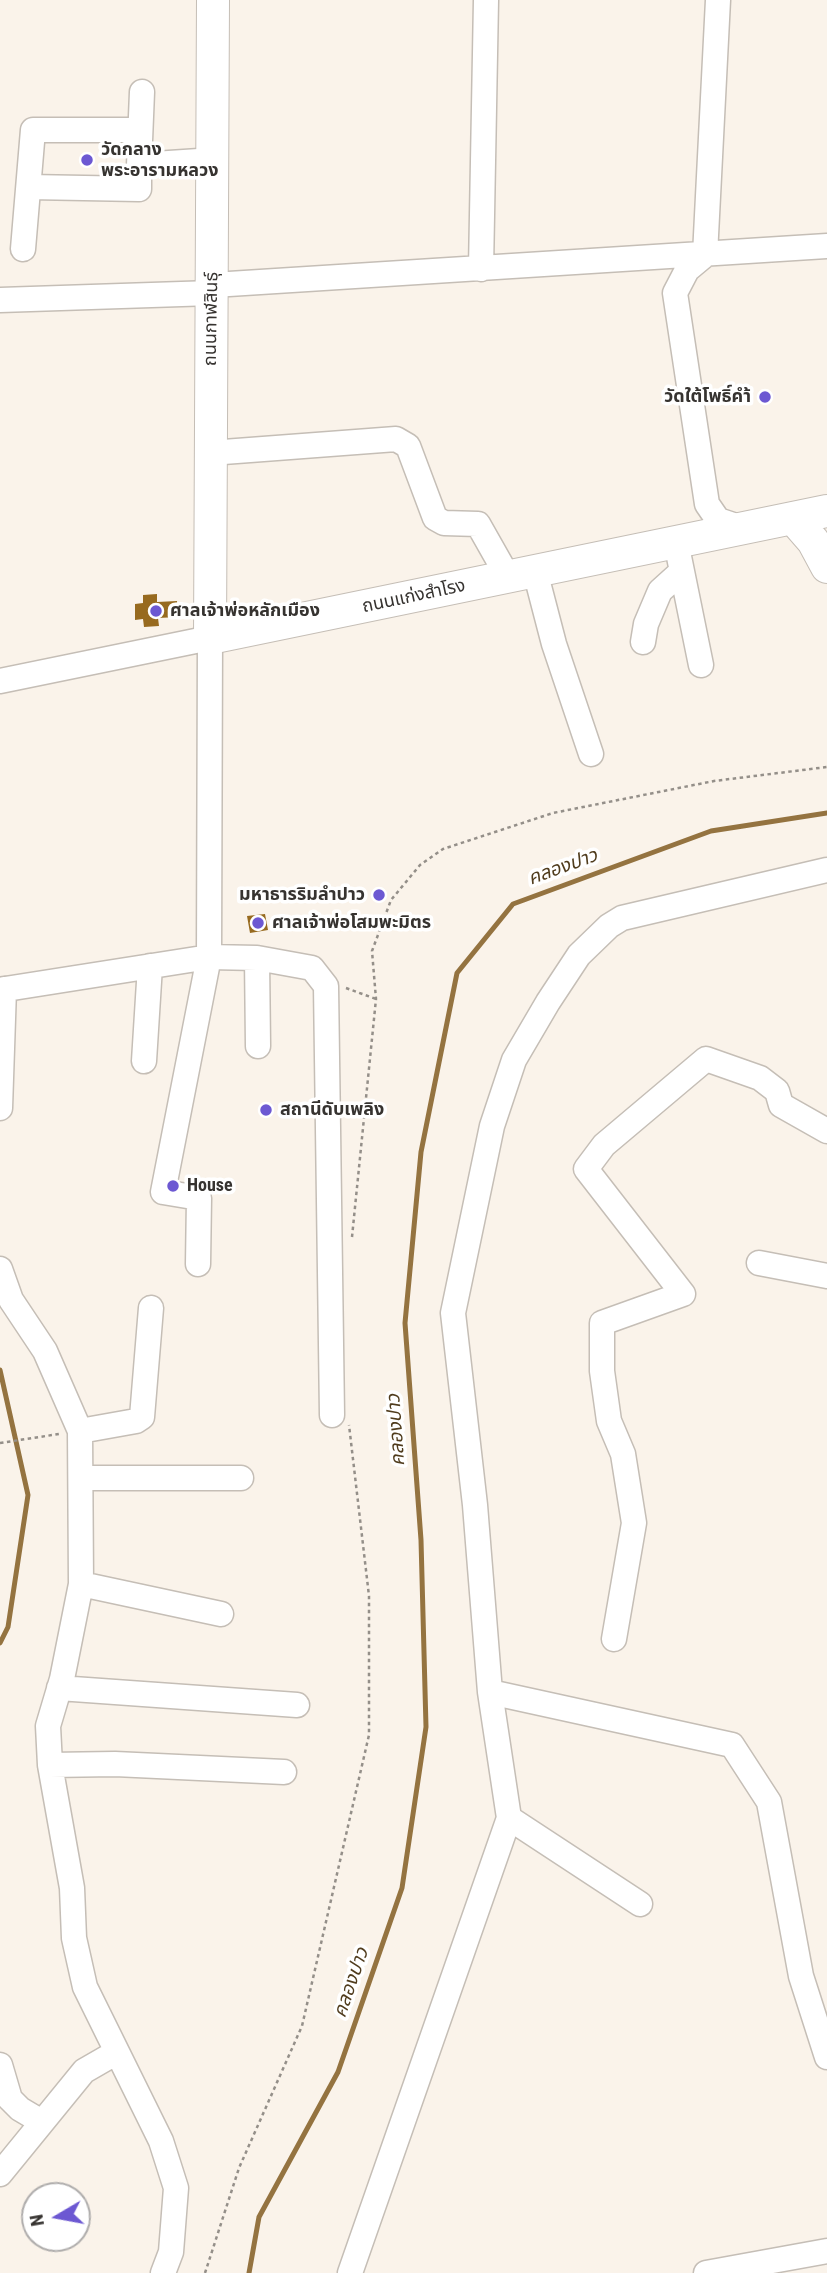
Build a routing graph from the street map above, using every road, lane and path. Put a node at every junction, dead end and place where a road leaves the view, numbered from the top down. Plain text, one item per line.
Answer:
1 (213, 0) edge
2 (486, 0) edge
3 (718, 0) edge
4 (142, 92) dead end
5 (140, 130) junction
6 (214, 160) junction
7 (139, 165) junction
8 (29, 187) junction
9 (827, 246) edge
10 (23, 249) dead end
11 (705, 255) junction
12 (648, 258) junction
13 (481, 269) junction
14 (213, 289) junction
15 (675, 293) junction
16 (0, 300) edge
17 (210, 453) junction
18 (707, 504) junction
19 (827, 511) edge
20 (793, 518) junction
21 (742, 528) junction
22 (681, 551) junction
23 (827, 567) edge
24 (521, 574) junction
25 (209, 638) junction
26 (643, 642) dead end
27 (701, 664) dead end
28 (0, 681) edge
29 (591, 754) dead end
30 (827, 768) edge
31 (827, 870) edge
32 (209, 957) junction
33 (257, 958) junction
34 (150, 966) junction
35 (326, 986) junction
36 (2, 989) edge
37 (376, 999) junction
38 (258, 1046) dead end
39 (144, 1061) dead end
40 (0, 1108) edge
41 (827, 1131) edge
42 (351, 1243) dead end
43 (759, 1263) dead end
44 (198, 1264) dead end
45 (0, 1269) edge
46 (827, 1276) edge
47 (151, 1308) dead end
48 (341, 1420) joint
49 (80, 1431) junction
50 (0, 1443) edge
51 (82, 1478) junction
52 (241, 1478) dead end
53 (81, 1584) junction
54 (221, 1614) dead end
55 (614, 1639) dead end
56 (59, 1688) junction
57 (490, 1692) junction
58 (297, 1705) dead end
59 (50, 1765) junction
60 (285, 1772) dead end
61 (509, 1818) junction
62 (640, 1904) dead end
63 (117, 2052) junction
64 (827, 2057) edge
65 (0, 2065) edge
66 (42, 2122) junction
67 (0, 2174) edge
68 (827, 2252) edge
69 (699, 2270) edge
70 (163, 2273) edge
71 (205, 2273) edge
72 (350, 2273) edge

1 - 6 main road, ถนนกาฬสินธุ์
2 - 13 street
3 - 11 street
4 - 5 street
5 - 7 street
5 - 8 street
6 - 7 street
6 - 14 main road, ถนนกาฬสินธุ์
7 - 8 street
8 - 10 street
9 - 11 street
11 - 12 street
11 - 15 street
12 - 13 street
12 - 15 street
13 - 14 street
14 - 16 street
14 - 17 main road, ถนนกาฬสินธุ์
15 - 18 street
17 - 24 street
17 - 25 main road, ถนนกาฬสินธุ์
18 - 21 street
18 - 22 street
19 - 20 main road, ถนนแก่งสำโรง
20 - 21 main road, ถนนแก่งสำโรง
20 - 23 main road
21 - 22 main road, ถนนแก่งสำโรง
22 - 24 main road, ถนนแก่งสำโรง
22 - 26 street
22 - 27 street
24 - 25 main road, ถนนแก่งสำโรง
24 - 29 street
25 - 28 street, ถนนแก่งสำโรง
25 - 32 street
30 - 37 path
31 - 57 street
32 - 33 street
32 - 34 street
32 - 44 street
33 - 35 street
33 - 38 street
34 - 36 street
34 - 39 street
35 - 37 path
35 - 48 street
36 - 40 street
37 - 42 path
41 - 55 street
43 - 46 street
45 - 49 street
47 - 49 street
48 - 71 path
49 - 50 path
49 - 51 street
51 - 52 street
51 - 53 street
53 - 54 street
53 - 56 street
56 - 58 street
56 - 59 street
57 - 61 street
57 - 64 street
59 - 60 street
59 - 63 street
61 - 62 street
61 - 72 street
63 - 66 street
63 - 70 street
65 - 66 street
66 - 67 street
68 - 69 street

